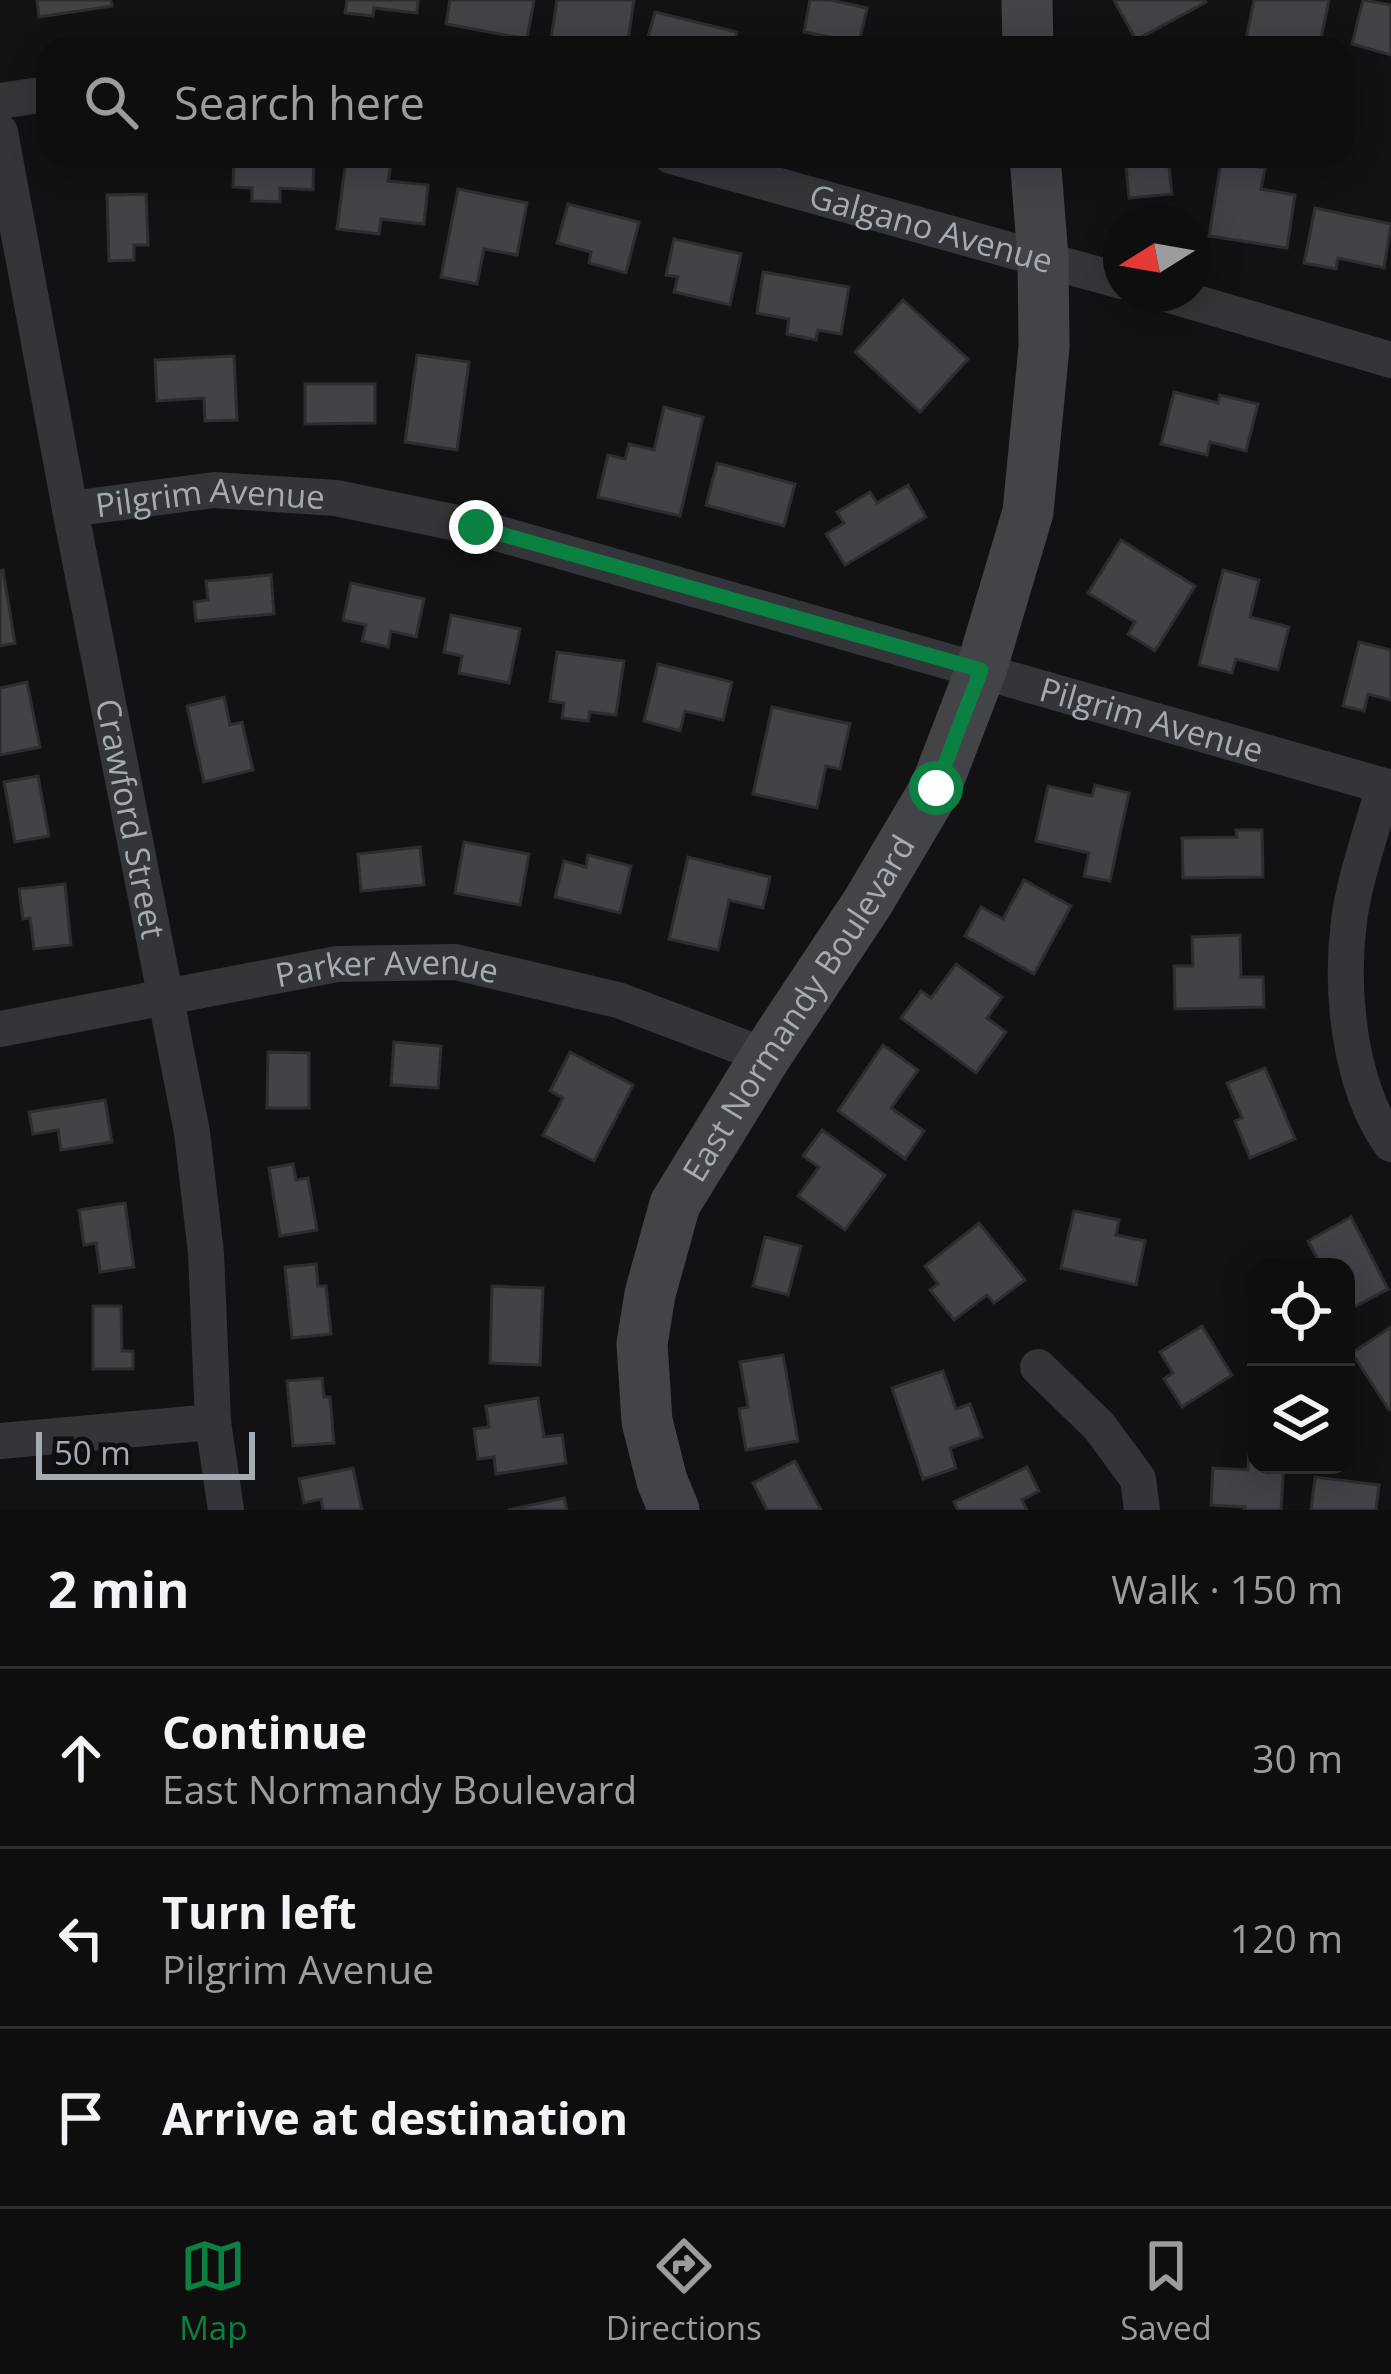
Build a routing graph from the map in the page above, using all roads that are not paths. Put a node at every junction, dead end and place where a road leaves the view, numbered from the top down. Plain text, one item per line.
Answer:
1 (1027, 0) edge
2 (1028, 36) edge
3 (36, 96) edge
4 (0, 101) edge
5 (0, 132) edge
6 (715, 168) edge
7 (1036, 168) edge
8 (1043, 258) junction
9 (1103, 276) edge
10 (1211, 307) edge
11 (1391, 360) edge
12 (70, 509) junction
13 (981, 670) junction
14 (1387, 787) edge
15 (165, 998) junction
16 (0, 1029) edge
17 (766, 1056) junction
18 (1391, 1144) edge
19 (1038, 1367) dead end
20 (213, 1422) junction
21 (0, 1442) edge
22 (226, 1510) edge
23 (674, 1510) edge
24 (1142, 1510) edge

1 - 2 street
3 - 4 street
5 - 12 street, Crawford Street
6 - 8 street, Galgano Avenue
7 - 8 street, East Normandy Boulevard
8 - 9 street, Galgano Avenue
8 - 13 street, East Normandy Boulevard
10 - 11 street
12 - 13 street, Pilgrim Avenue
12 - 15 street, Crawford Street
13 - 14 street, Pilgrim Avenue
13 - 17 street, East Normandy Boulevard
14 - 18 street
15 - 16 street, Parker Avenue
15 - 17 street, Parker Avenue
15 - 20 street, Crawford Street
17 - 23 street, East Normandy Boulevard
19 - 24 street
20 - 21 street
20 - 22 street, Crawford Street

